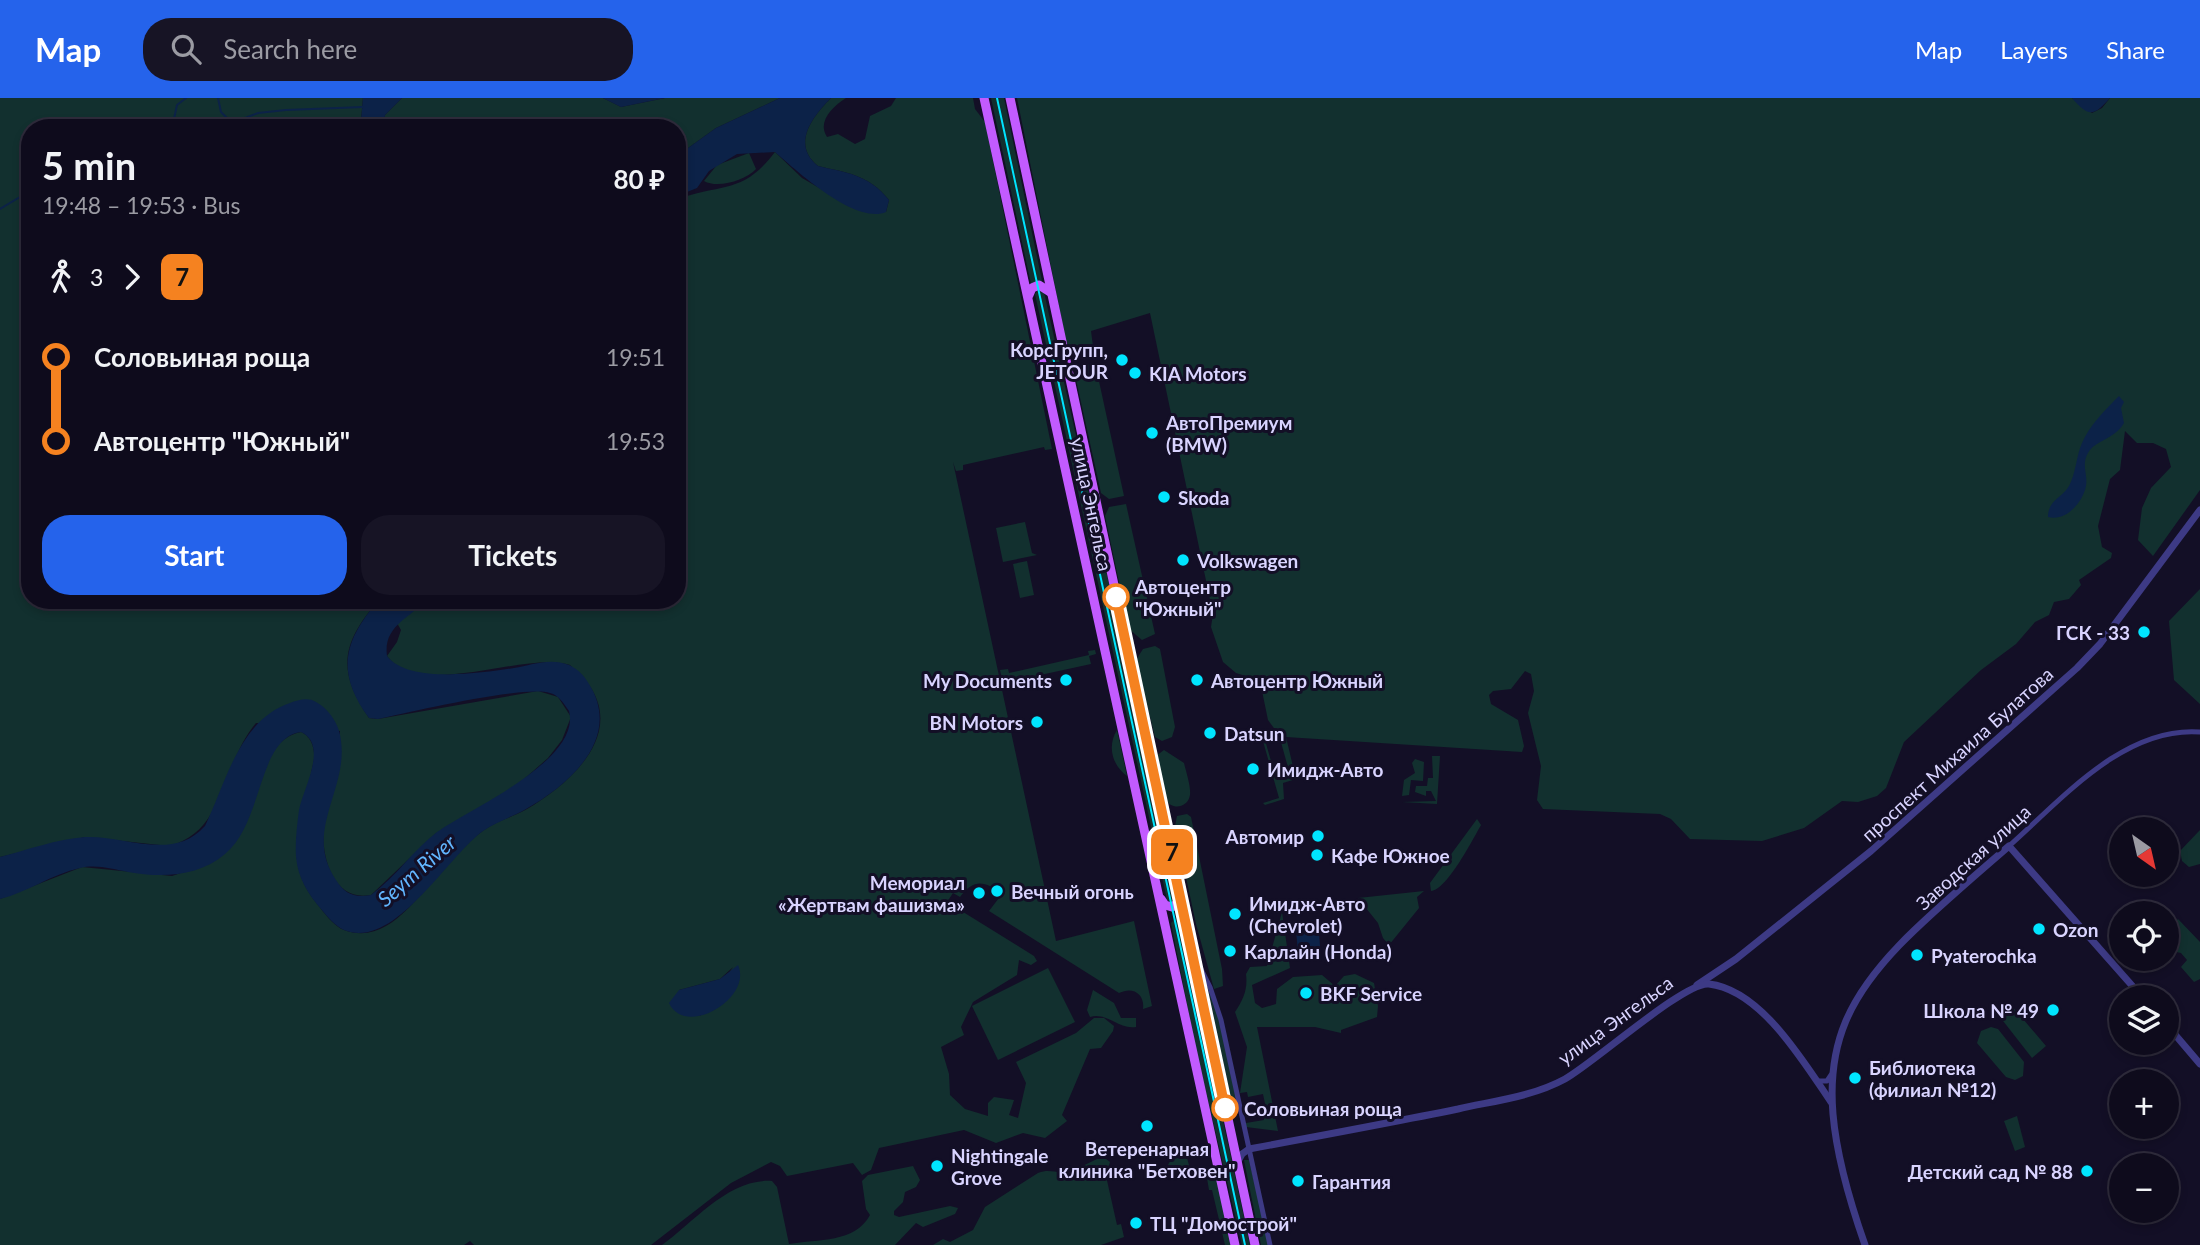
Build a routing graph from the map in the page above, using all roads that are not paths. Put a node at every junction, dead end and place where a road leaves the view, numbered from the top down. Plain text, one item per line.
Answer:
1 (984, 98) edge
2 (1010, 98) edge
3 (1051, 292) junction
4 (1029, 295) junction
5 (2200, 510) edge
6 (2200, 732) edge
7 (2008, 846) junction
8 (1179, 888) junction
9 (1160, 894) junction
10 (1188, 930) junction
11 (1168, 933) junction
12 (1192, 951) junction
13 (1698, 985) junction
14 (2131, 985) edge
15 (2179, 1039) edge
16 (2200, 1063) edge
17 (1831, 1075) junction
18 (1817, 1082) junction
19 (1831, 1102) junction
20 (1250, 1149) junction
21 (1237, 1163) junction
22 (1235, 1245) edge
23 (1255, 1245) edge
24 (1270, 1245) edge
25 (1865, 1245) edge

1 - 4 main road, улица Энгельса
2 - 3 main road, улица Энгельса
3 - 4 main road
3 - 8 main road, улица Энгельса
4 - 9 main road, улица Энгельса
5 - 13 street, проспект Михаила Булатова
6 - 7 street, Заводская улица
7 - 14 street
7 - 17 street, Заводская улица
8 - 9 main road
8 - 10 main road, улица Энгельса
9 - 11 main road, улица Энгельса
10 - 11 main road
10 - 12 main road, улица Энгельса
11 - 22 main road, улица Энгельса
12 - 20 street
12 - 21 main road, улица Энгельса
13 - 18 street, улица Энгельса
13 - 20 street, улица Энгельса
15 - 16 street
17 - 18 street
17 - 19 street, Заводская улица
18 - 19 street, Заводская улица
19 - 25 street, Заводская улица
20 - 21 street
20 - 24 street
21 - 23 main road, улица Энгельса

